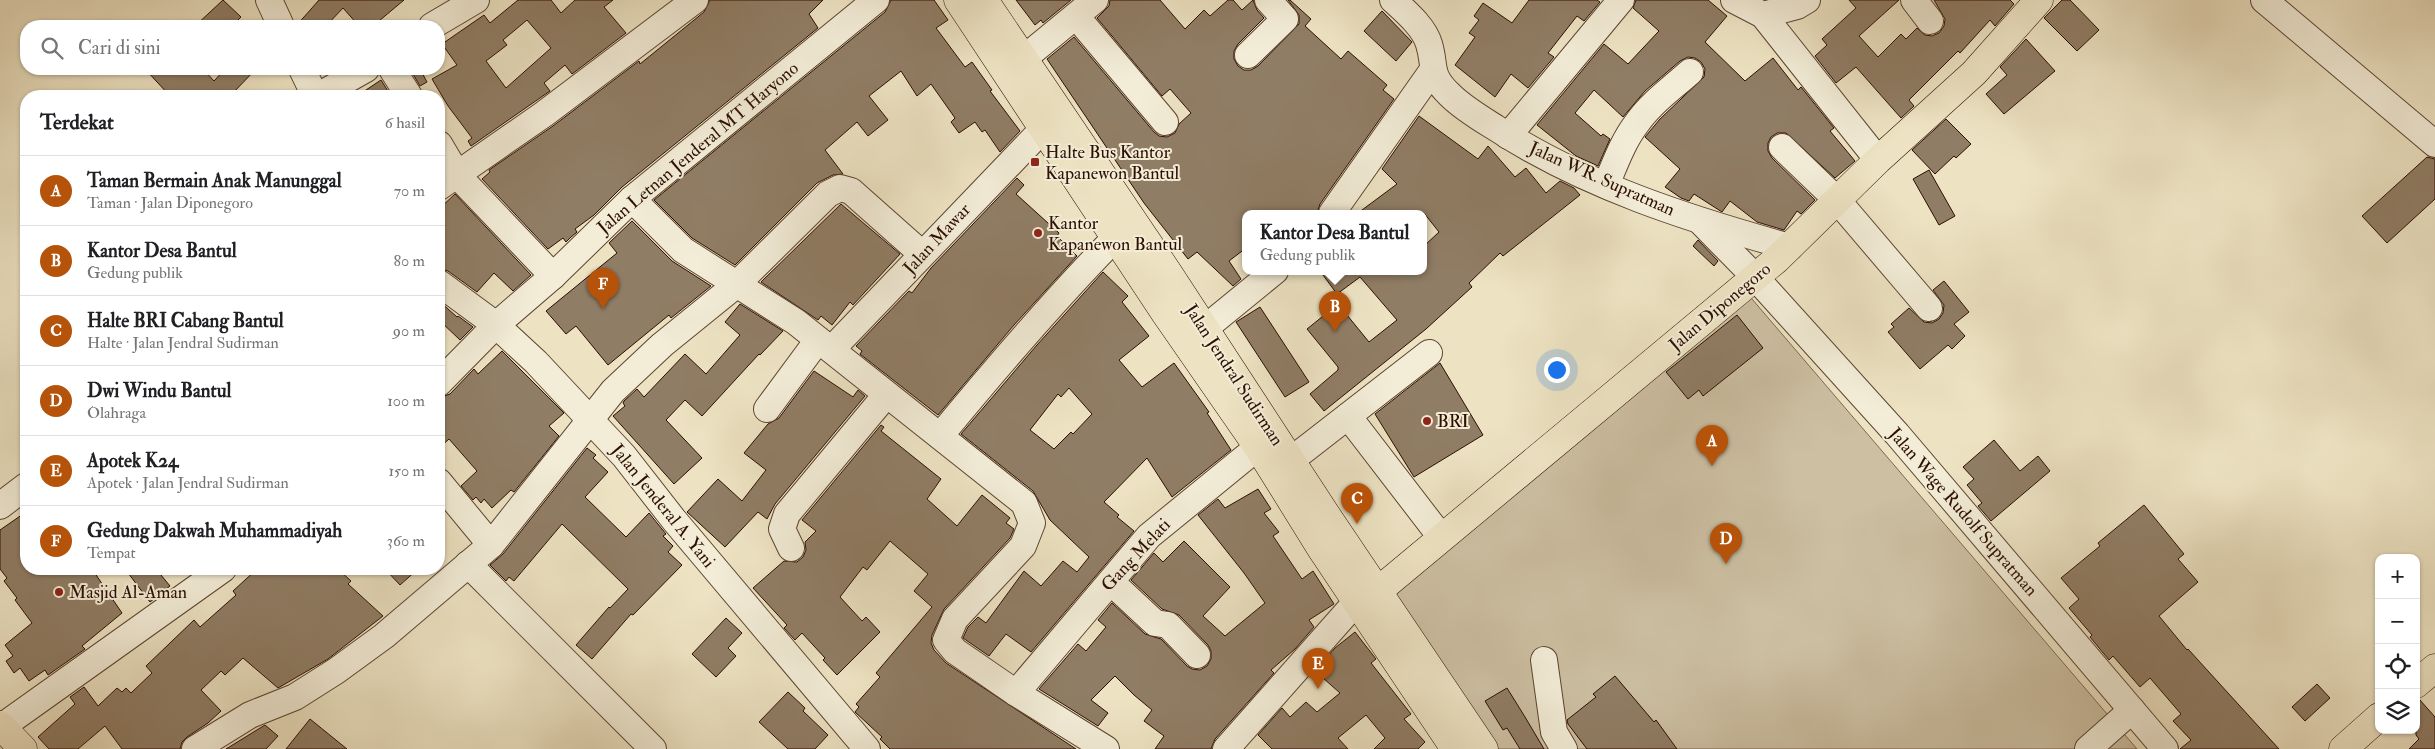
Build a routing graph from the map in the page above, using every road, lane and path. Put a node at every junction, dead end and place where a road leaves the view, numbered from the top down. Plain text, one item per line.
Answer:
1 (269, 0) edge
2 (476, 0) edge
3 (876, 0) edge
4 (958, 0) edge
5 (984, 0) edge
6 (1268, 0) edge
7 (1393, 0) edge
8 (1621, 0) edge
9 (1734, 0) edge
10 (1807, 0) edge
11 (1914, 0) edge
12 (2039, 0) edge
13 (2264, 0) edge
14 (687, 2) edge
15 (1085, 8) edge
16 (1763, 15) junction
17 (279, 20) edge
18 (442, 20) edge
19 (1930, 21) dead end
20 (998, 41) junction
21 (1248, 55) dead end
22 (1023, 59) junction
23 (1432, 70) junction
24 (1690, 72) dead end
25 (305, 75) edge
26 (355, 75) edge
27 (396, 75) edge
28 (314, 90) edge
29 (328, 90) edge
30 (405, 90) edge
31 (1165, 122) dead end
32 (1043, 129) junction
33 (1508, 136) junction
34 (2435, 144) edge
35 (1782, 146) dead end
36 (1878, 160) junction
37 (445, 169) edge
38 (448, 181) edge
39 (1606, 185) junction
40 (632, 199) junction
41 (1837, 200) junction
42 (1334, 210) edge
43 (1702, 223) junction
44 (1115, 238) junction
45 (1790, 247) junction
46 (922, 254) junction
47 (1269, 275) edge
48 (553, 276) junction
49 (1756, 278) junction
50 (736, 285) junction
51 (445, 287) edge
52 (1929, 308) dead end
53 (496, 325) junction
54 (1204, 329) junction
55 (825, 344) junction
56 (1429, 353) dead end
57 (445, 377) edge
58 (886, 395) junction
59 (767, 409) dead end
60 (1348, 416) junction
61 (591, 421) junction
62 (940, 436) junction
63 (1265, 440) junction
64 (1290, 461) junction
65 (445, 489) edge
66 (20, 491) edge
67 (0, 506) edge
68 (1441, 537) junction
69 (491, 545) junction
70 (791, 548) dead end
71 (468, 564) junction
72 (214, 575) edge
73 (1111, 582) junction
74 (1368, 596) junction
75 (1197, 655) dead end
76 (1544, 660) dead end
77 (2435, 668) edge
78 (2420, 681) edge
79 (1016, 693) junction
80 (2132, 710) junction
81 (2375, 720) edge
82 (0, 726) edge
83 (209, 746) edge
84 (23, 749) edge
85 (653, 749) edge
86 (867, 749) edge
87 (1106, 749) edge
88 (1226, 749) edge
89 (1455, 749) edge
90 (1484, 749) edge
91 (1564, 749) edge
92 (2088, 749) edge
93 (2165, 749) edge
94 (2342, 749) edge

1 - 17 street
2 - 18 street
3 - 40 street, Jalan Letnan Jenderal MT Haryono
4 - 20 main road, Jalan Jendral Sudirman
5 - 20 main road, Jalan Jendral Sudirman
6 - 21 street
7 - 23 street, Jalan WR. Supratman
8 - 33 street
9 - 16 street
10 - 16 street
11 - 19 street
12 - 36 main road, Jalan Diponegoro
13 - 34 street
14 - 38 street
15 - 22 street
15 - 31 street
16 - 36 street
20 - 22 main road, Jalan Jendral Sudirman
20 - 32 main road, Jalan Jendral Sudirman
22 - 54 main road, Jalan Jendral Sudirman
23 - 33 street, Jalan WR. Supratman
23 - 42 street
24 - 39 street
25 - 28 street
26 - 29 street
27 - 30 street
32 - 44 main road, Jalan Jendral Sudirman
32 - 46 street, Jalan Mawar
33 - 39 street, Jalan WR. Supratman
35 - 41 street
36 - 41 main road, Jalan Diponegoro
37 - 38 street
38 - 48 street
39 - 43 street, Jalan WR. Supratman
40 - 48 street, Jalan Letnan Jenderal MT Haryono
40 - 50 street
41 - 45 main road, Jalan Diponegoro
41 - 52 street
43 - 45 street, Jalan WR. Supratman
43 - 49 street, Jalan WR. Supratman
44 - 62 street
44 - 63 main road, Jalan Jendral Sudirman
45 - 49 main road, Jalan Diponegoro
46 - 50 street
46 - 55 street, Jalan Mawar
47 - 54 street
48 - 53 street, Jalan Letnan Jenderal MT Haryono
49 - 68 main road, Jalan Diponegoro
49 - 80 street, Jalan Wage Rudolf Supratman
50 - 55 street
50 - 61 street
51 - 53 street, Jalan Jenderal A. Yani
53 - 57 street, Jalan Letnan Jenderal MT Haryono
53 - 61 street, Jalan Jenderal A. Yani
54 - 63 main road, Jalan Jendral Sudirman
55 - 58 street
55 - 59 street, Jalan Mawar
56 - 60 street
58 - 62 street
58 - 70 street
60 - 64 street
60 - 68 street
61 - 69 street
61 - 86 street, Jalan Jenderal A. Yani
62 - 79 street
63 - 64 main road, Jalan Jendral Sudirman
63 - 73 street, Gang Melati
63 - 74 main road, Jalan Jendral Sudirman
64 - 74 main road, Jalan Jendral Sudirman
65 - 69 street
66 - 67 street
68 - 74 main road, Jalan Diponegoro
69 - 71 street
71 - 83 street
71 - 85 street
72 - 82 street
73 - 75 street
73 - 79 street, Gang Melati
74 - 88 street
74 - 89 main road, Jalan Jendral Sudirman
74 - 90 main road, Jalan Jendral Sudirman
76 - 91 street
77 - 78 main road
79 - 87 street
80 - 92 street
80 - 93 street, Jalan Wage Rudolf Supratman
81 - 94 main road
82 - 84 main road

